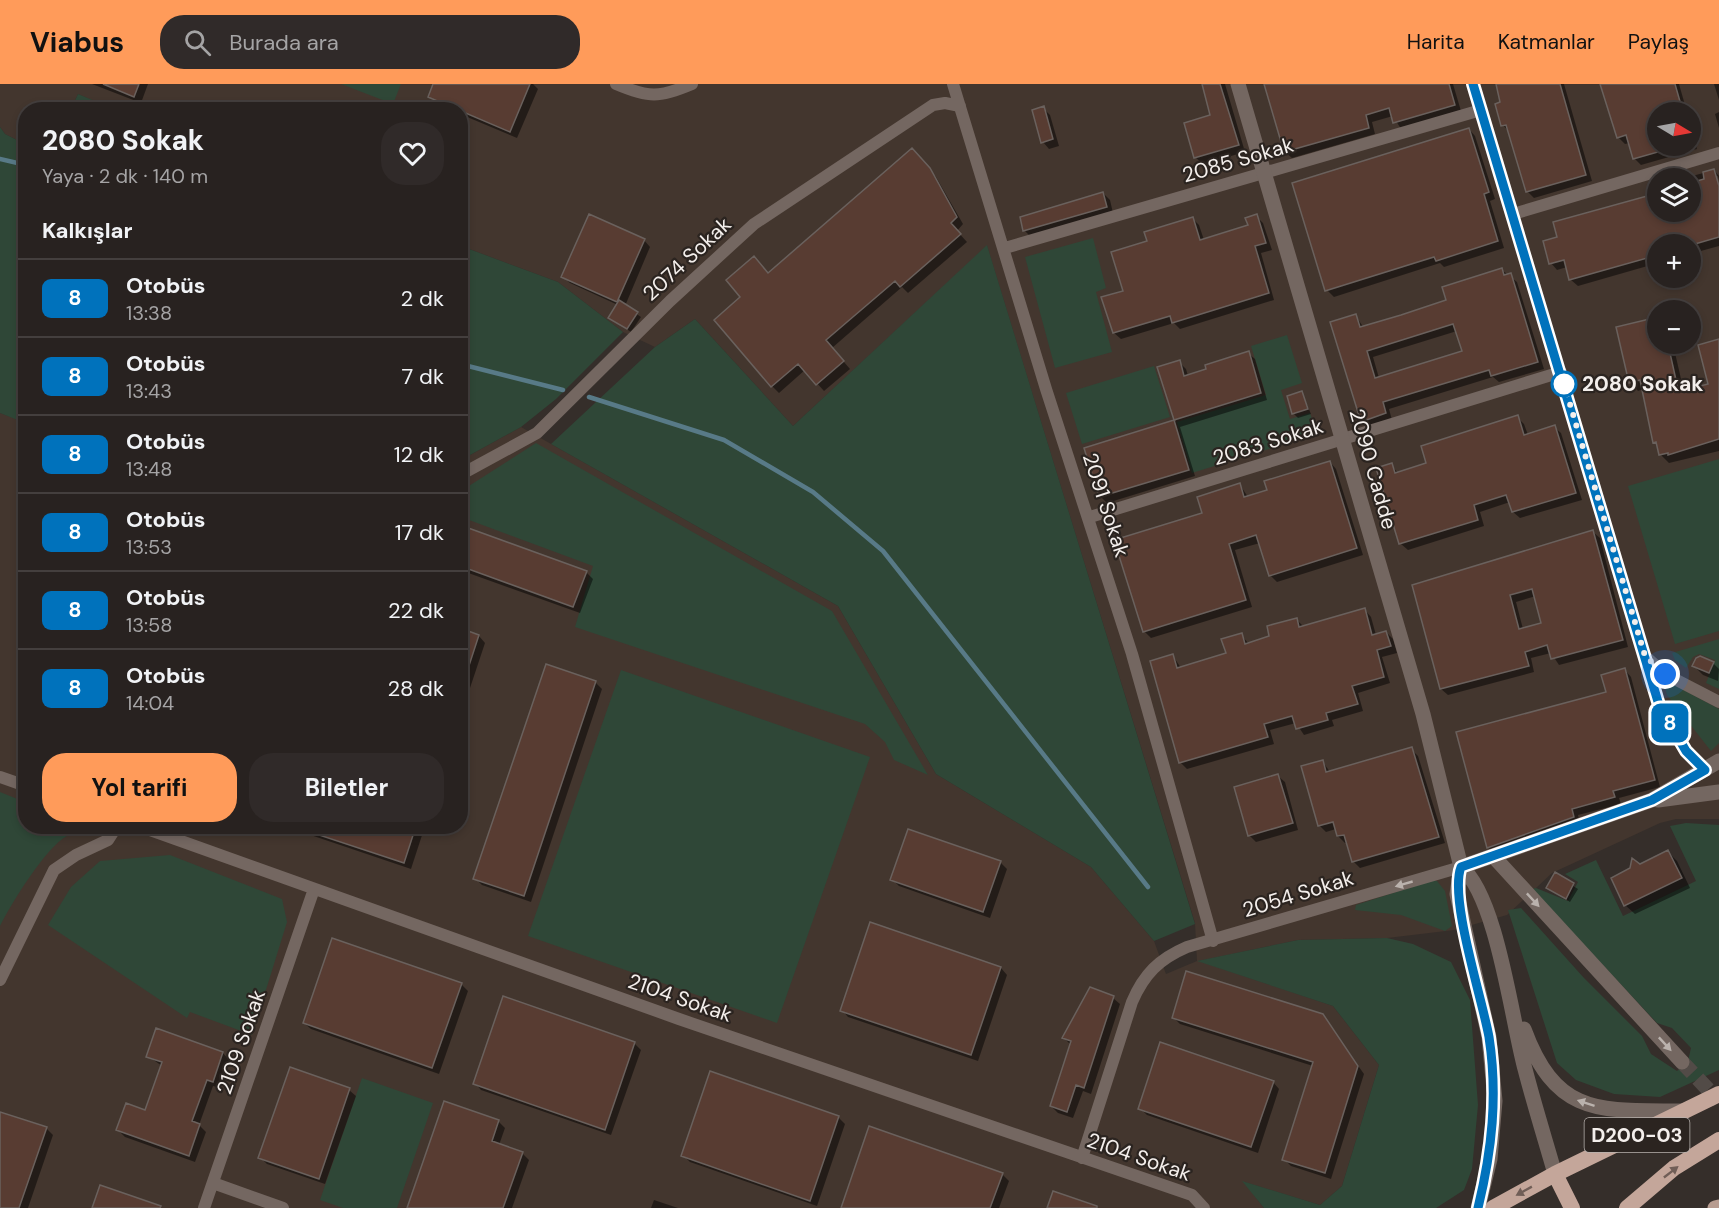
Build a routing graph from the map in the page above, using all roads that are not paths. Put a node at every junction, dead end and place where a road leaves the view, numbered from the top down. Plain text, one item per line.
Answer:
1 (616, 84) edge
2 (692, 84) edge
3 (953, 84) edge
4 (1238, 84) edge
5 (1473, 84) edge
6 (960, 106) junction
7 (1481, 110) junction
8 (1719, 153) edge
9 (1264, 173) junction
10 (1513, 213) junction
11 (1005, 248) junction
12 (1561, 372) junction
13 (1343, 439) junction
14 (468, 471) edge
15 (1090, 517) junction
16 (1645, 656) junction
17 (1719, 702) edge
18 (1719, 761) edge
19 (1705, 770) junction
20 (0, 777) edge
21 (18, 783) edge
22 (1719, 784) edge
23 (1719, 792) edge
24 (1652, 800) junction
25 (112, 834) edge
26 (162, 834) edge
27 (1494, 857) junction
28 (1461, 867) junction
29 (314, 889) junction
30 (1213, 940) junction
31 (1497, 947) junction
32 (1472, 958) junction
33 (0, 980) edge
34 (1508, 988) junction
35 (1682, 1062) tunnel mouth
36 (1719, 1094) edge
37 (1685, 1110) junction
38 (1719, 1140) edge
39 (1082, 1158) junction
40 (1555, 1174) junction
41 (213, 1183) junction
42 (204, 1208) edge
43 (283, 1208) edge
44 (1204, 1208) edge
45 (1478, 1208) edge
46 (1493, 1208) edge
47 (1572, 1208) edge
48 (1627, 1208) edge

1 - 2 street
3 - 6 street, 2091 Sokak
4 - 9 street, 2090 Cadde
5 - 7 street
6 - 11 street, 2091 Sokak
6 - 14 street, 2074 Sokak
7 - 9 street, 2085 Sokak
7 - 10 street
8 - 10 street
9 - 11 street, 2085 Sokak
9 - 13 street, 2090 Cadde
10 - 12 street
11 - 15 street, 2091 Sokak
12 - 13 street, 2083 Sokak
12 - 16 street
13 - 15 street, 2083 Sokak
13 - 28 street, 2090 Cadde
15 - 30 street, 2091 Sokak
16 - 17 street
16 - 19 street
18 - 19 street, 2054 Sokak
19 - 22 street
19 - 24 street, 2054 Sokak
20 - 21 street
23 - 24 street, 2054 Sokak
24 - 27 street, 2054 Sokak
25 - 33 street
26 - 29 street, 2104 Sokak
27 - 28 street, 2054 Sokak
27 -> 35 street
28 -> 30 street, 2054 Sokak
28 - 31 street, 2090 Cadde
28 - 32 street, 2090 Cadde
29 - 39 street, 2104 Sokak
29 - 41 street, 2109 Sokak
30 - 39 street, 2054 Sokak
31 - 32 street
31 - 34 street, 2090 Cadde
32 - 45 street, 2090 Cadde
37 -> 34 street
34 - 40 street
36 - 37 highway, D200-03
37 - 40 highway, D200-03
48 -> 38 highway, D200-03
39 - 44 street, 2104 Sokak
40 -> 46 highway, D200-03
40 - 47 highway
41 - 42 street, 2109 Sokak
41 - 43 street

